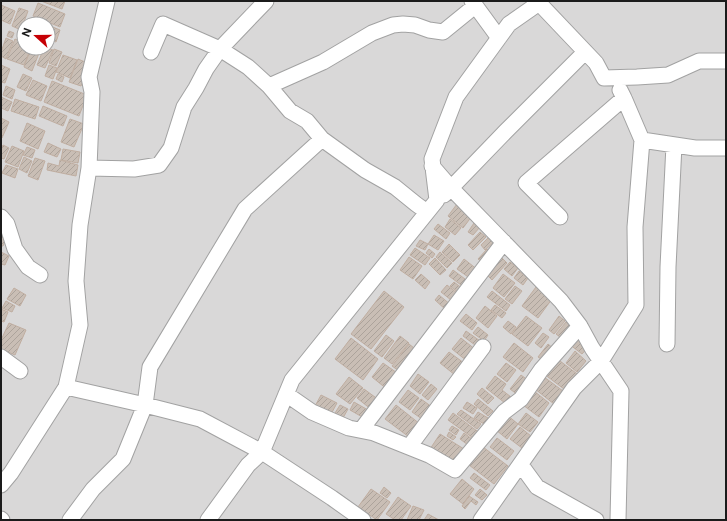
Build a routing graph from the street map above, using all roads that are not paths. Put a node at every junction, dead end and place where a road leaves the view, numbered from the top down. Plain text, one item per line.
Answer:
1 (107, 1) edge
2 (266, 1) edge
3 (540, 2) edge
4 (473, 3) edge
5 (499, 38) junction
6 (220, 49) junction
7 (151, 52) dead end
8 (585, 52) junction
9 (726, 61) edge
10 (612, 77) junction
11 (269, 86) junction
12 (624, 98) junction
13 (322, 139) junction
14 (642, 140) junction
15 (674, 145) junction
16 (726, 148) edge
17 (432, 166) junction
18 (89, 168) junction
19 (451, 188) junction
20 (432, 206) junction
21 (1, 217) edge
22 (560, 217) dead end
23 (504, 242) junction
24 (40, 275) dead end
25 (580, 326) junction
26 (667, 344) dead end
27 (483, 347) dead end
28 (1, 357) edge
29 (601, 361) junction
30 (20, 371) dead end
31 (66, 387) junction
32 (286, 394) junction
33 (145, 405) junction
34 (361, 430) junction
35 (409, 447) junction
36 (262, 452) junction
37 (521, 464) junction
38 (1, 485) edge
39 (484, 519) edge
40 (70, 520) edge
41 (208, 520) edge
42 (362, 520) edge
43 (596, 520) edge
44 (618, 520) edge

1 - 18 street
2 - 6 street
3 - 5 street
3 - 8 street
4 - 5 street
4 - 11 street
5 - 17 street
6 - 7 street
6 - 11 street
6 - 18 street
8 - 10 street
8 - 19 street
9 - 10 street
10 - 12 street
11 - 13 street
12 - 14 street
12 - 22 street
13 - 20 street
13 - 33 street
14 - 15 street
14 - 29 street
15 - 16 street
15 - 26 street
17 - 19 street
17 - 20 street
18 - 31 street
19 - 20 street
19 - 23 street
20 - 32 street
21 - 24 street
23 - 25 street
23 - 34 street
25 - 29 street
25 - 35 street
27 - 35 street
28 - 30 street
29 - 37 street
29 - 44 street
31 - 33 street
31 - 38 street
32 - 34 street
32 - 36 street
33 - 36 street
33 - 40 street
34 - 35 street
36 - 41 street
36 - 42 street
37 - 39 street
37 - 43 street

